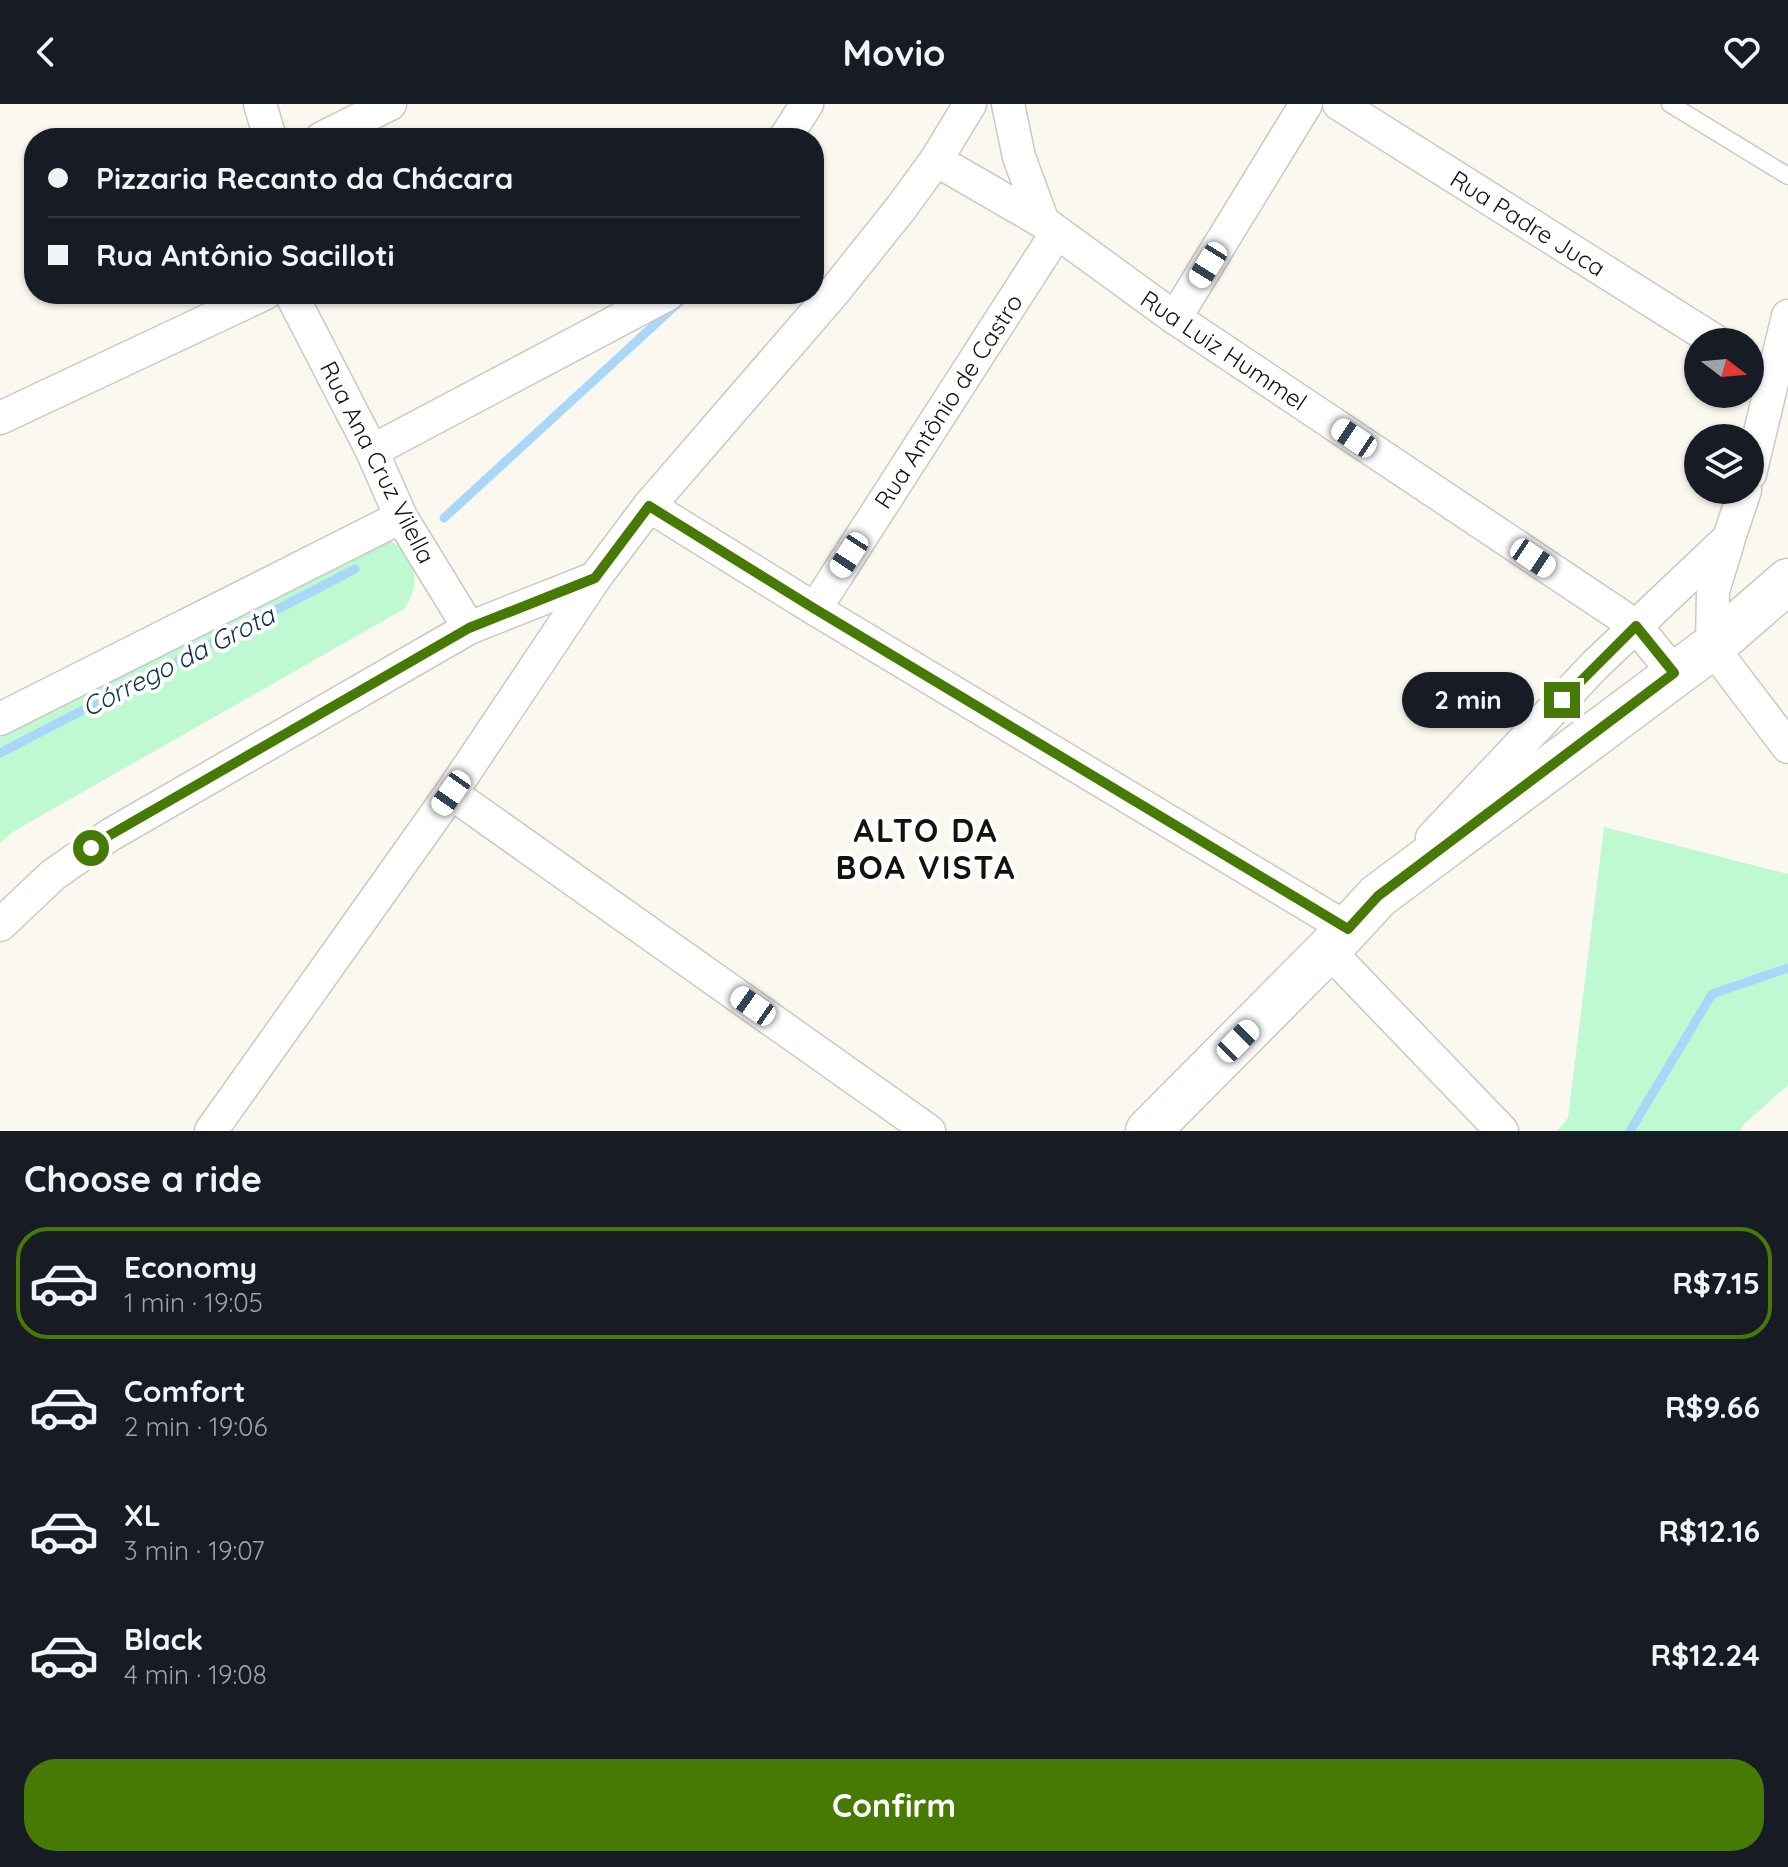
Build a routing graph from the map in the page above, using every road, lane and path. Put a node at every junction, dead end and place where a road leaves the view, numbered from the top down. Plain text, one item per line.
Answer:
1 (260, 104) edge
2 (390, 104) edge
3 (807, 104) edge
4 (970, 104) edge
5 (1008, 104) edge
6 (1306, 104) edge
7 (1339, 104) edge
8 (1670, 104) edge
9 (267, 128) edge
10 (342, 128) edge
11 (791, 128) edge
12 (936, 160) junction
13 (1788, 176) edge
14 (1050, 228) junction
15 (824, 303) edge
16 (243, 304) edge
17 (296, 304) edge
18 (649, 304) edge
19 (823, 304) edge
20 (1788, 316) edge
21 (1175, 318) junction
22 (1695, 328) edge
23 (1764, 366) edge
24 (0, 418) edge
25 (372, 451) junction
26 (1740, 504) edge
27 (649, 506) junction
28 (401, 517) junction
29 (1729, 538) junction
30 (595, 578) junction
31 (1788, 581) edge
32 (815, 609) junction
33 (1636, 626) junction
34 (469, 628) junction
35 (1712, 647) junction
36 (1674, 673) junction
37 (0, 719) edge
38 (1788, 747) edge
39 (451, 793) junction
40 (1378, 896) junction
41 (0, 925) edge
42 (1338, 940) junction
43 (211, 1131) edge
44 (929, 1131) edge
45 (1148, 1131) edge
46 (1502, 1131) edge

1 - 9 street
2 - 10 street
3 - 11 street
4 - 12 street
5 - 14 street
6 - 21 street
7 - 22 street, Rua Padre Juca
8 - 13 lane
12 - 14 street, Rua Luiz Hummel
12 - 15 street
14 - 21 street, Rua Luiz Hummel
14 - 32 street, Rua Antônio de Castro
16 - 24 street
17 - 25 street, Rua Ana Cruz Vilella
18 - 25 street
19 - 27 street
20 - 23 street
21 - 33 street, Rua Luiz Hummel
25 - 28 street, Rua Ana Cruz Vilella
26 - 29 street
27 - 30 street
27 - 32 street
28 - 34 street, Rua Ana Cruz Vilella
28 - 37 street
29 - 33 street
29 - 35 street
30 - 34 street
30 - 39 street
31 - 35 street
32 - 42 street
33 - 36 street, Rua Luiz Hummel
33 - 40 street
34 - 41 street
35 - 36 street
35 - 38 street
36 - 40 street
39 - 43 street
39 - 44 street
40 - 42 street
42 - 45 street
42 - 46 street

